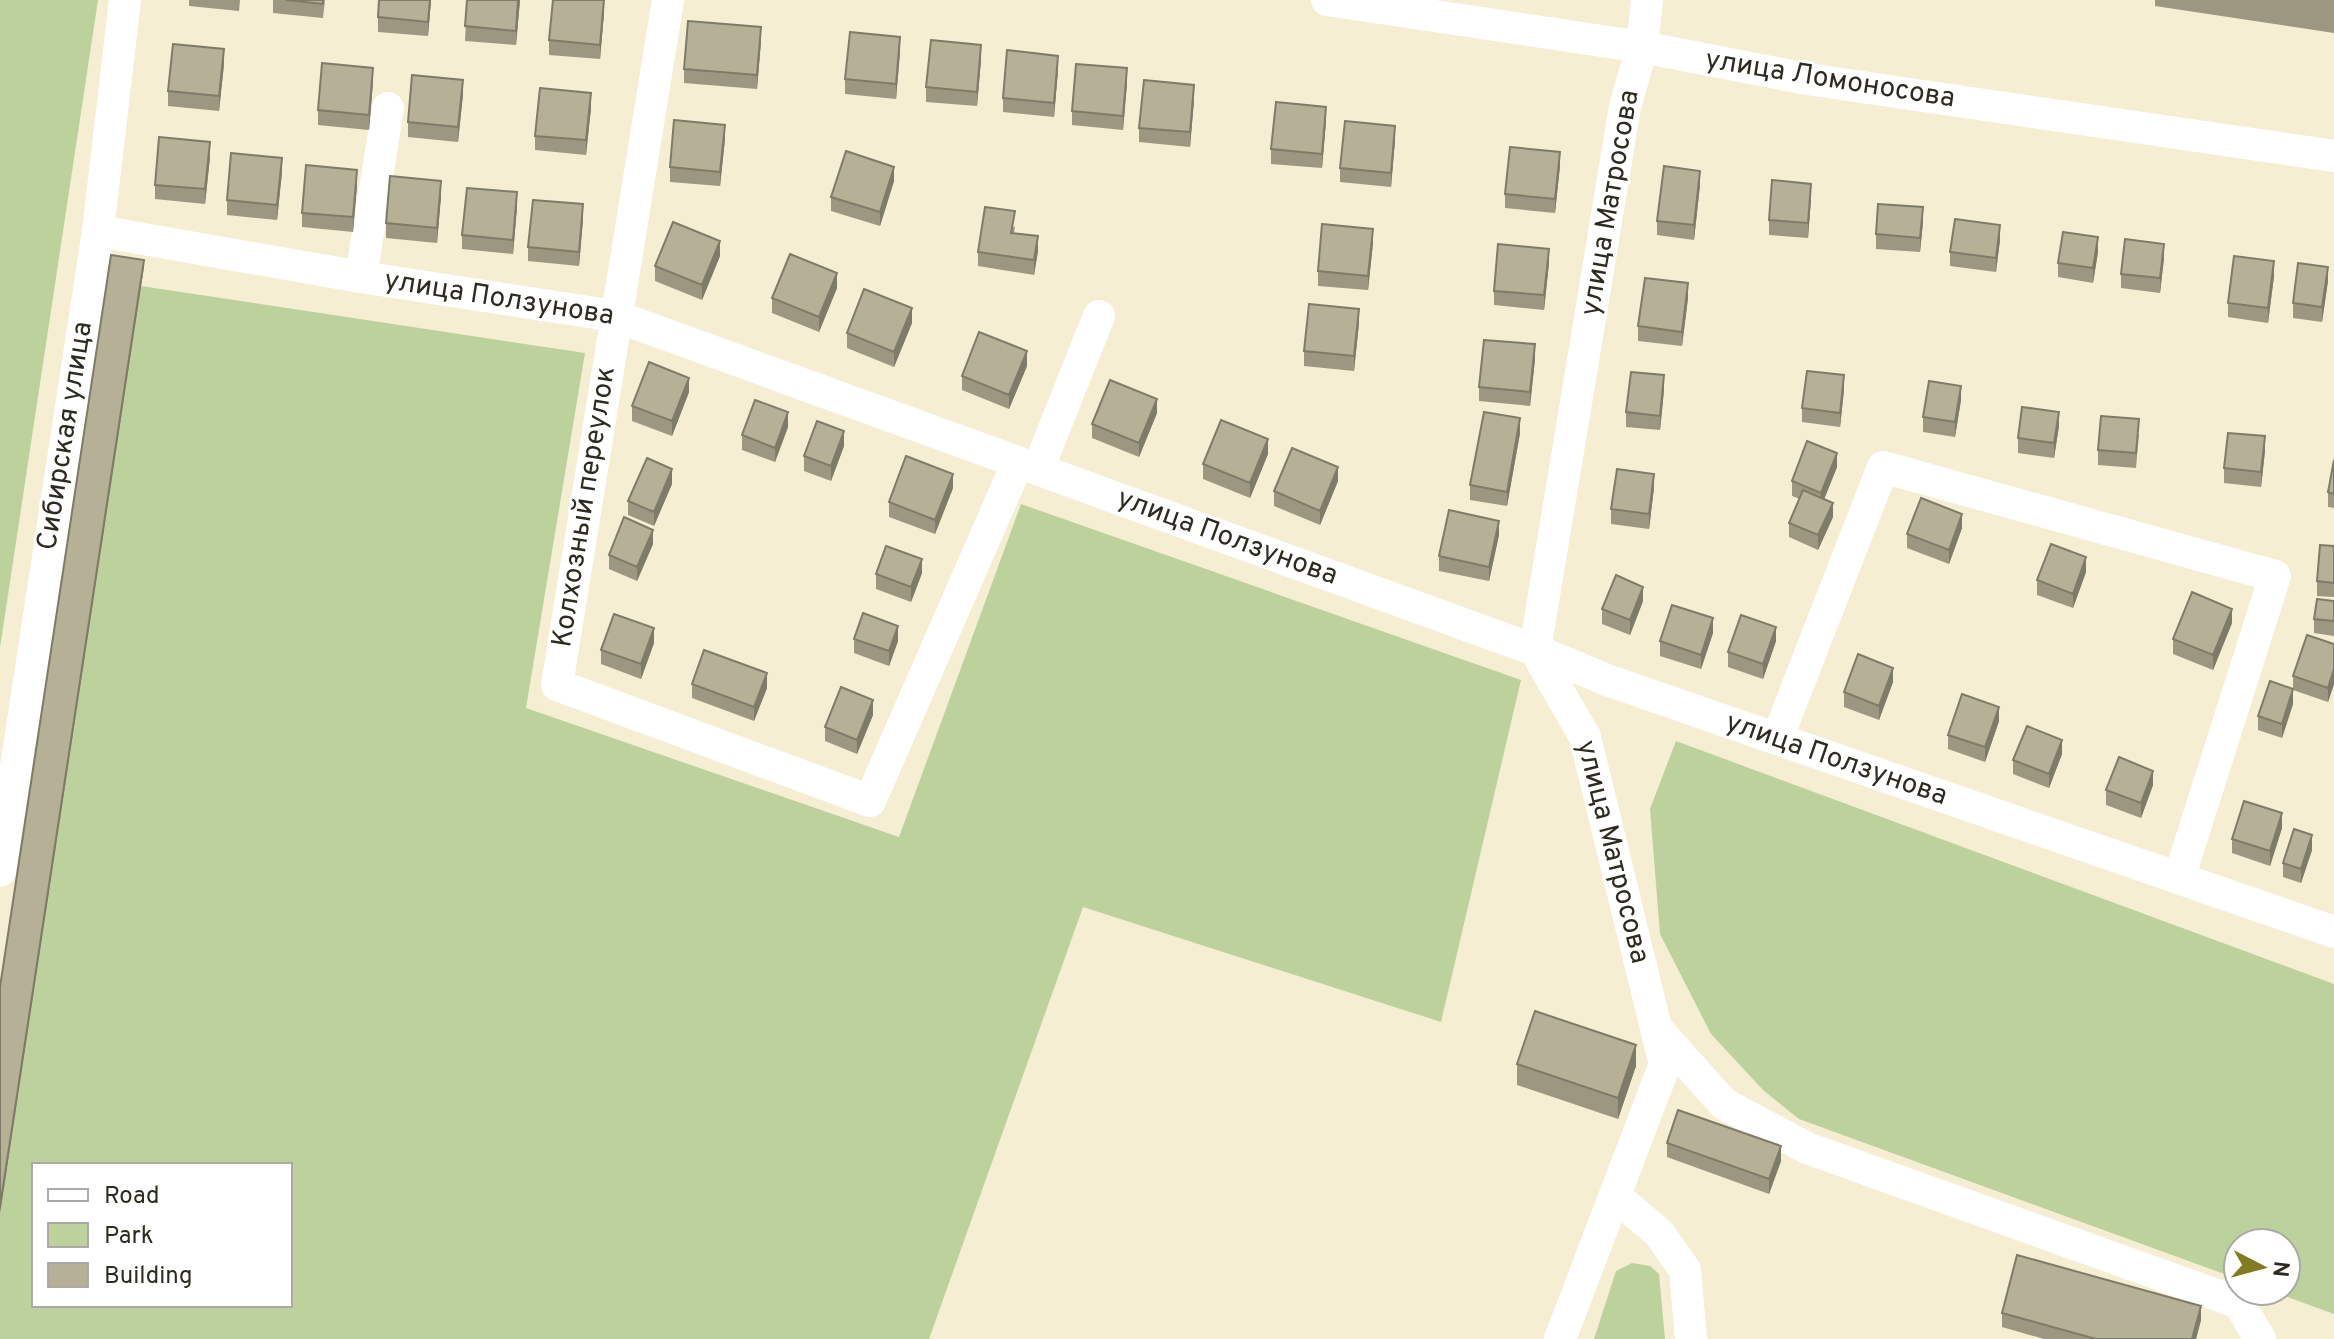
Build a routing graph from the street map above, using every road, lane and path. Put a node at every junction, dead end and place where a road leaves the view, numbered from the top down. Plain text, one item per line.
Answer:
1 (125, 0) edge
2 (668, 0) edge
3 (1327, 0) edge
4 (1647, 0) edge
5 (1642, 47) junction
6 (388, 108) dead end
7 (2334, 156) edge
8 (98, 231) junction
9 (361, 277) junction
10 (615, 316) junction
11 (1099, 316) dead end
12 (1028, 465) junction
13 (1535, 650) junction
14 (1607, 680) junction
15 (1585, 737) junction
16 (1777, 739) junction
17 (0, 871) edge
18 (2179, 878) junction
19 (2334, 932) edge
20 (1656, 1028) junction
21 (1615, 1196) junction
22 (1560, 1339) edge
23 (1691, 1339) edge
24 (2260, 1339) edge

1 - 8 street, Сибирская улица
2 - 10 street, Колхозный переулок
3 - 5 street, улица Ломоносова
4 - 5 street, улица Матросова
5 - 7 street, улица Ломоносова
5 - 13 street, улица Матросова
6 - 9 street
8 - 9 street, улица Ползунова
8 - 17 street, Сибирская улица
9 - 10 street, улица Ползунова
10 - 12 street, улица Ползунова
10 - 12 street, Колхозный переулок
11 - 12 street
12 - 13 street, улица Ползунова
13 - 14 street, улица Ползунова
13 - 15 street, улица Матросова
14 - 15 street
14 - 16 street, улица Ползунова
15 - 20 street, улица Матросова
16 - 18 street, улица Ползунова
16 - 18 street
18 - 19 street, улица Ползунова
20 - 21 street
20 - 24 street, улица Матросова
21 - 22 street
21 - 23 street

